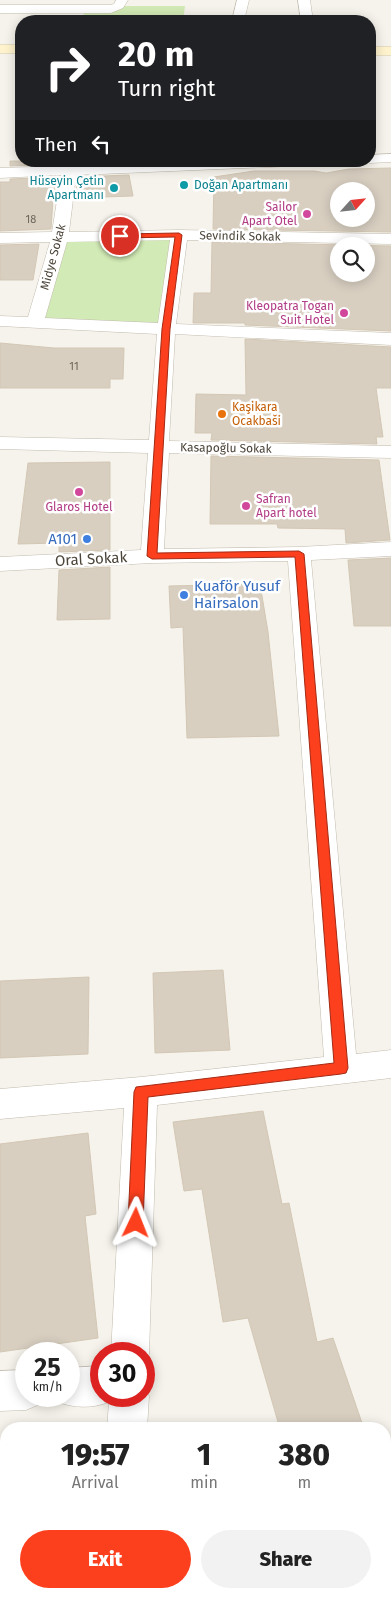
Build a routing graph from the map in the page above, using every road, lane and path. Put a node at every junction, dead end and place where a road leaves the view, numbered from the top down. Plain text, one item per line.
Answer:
1 (122, 0) edge
2 (243, 0) edge
3 (304, 0) edge
4 (0, 9) edge
5 (69, 15) edge
6 (86, 15) edge
7 (239, 15) edge
8 (306, 15) edge
9 (0, 49) edge
10 (15, 49) edge
11 (376, 51) edge
12 (391, 51) edge
13 (391, 158) edge
14 (376, 159) edge
15 (69, 167) edge
16 (0, 173) edge
17 (179, 235) junction
18 (60, 236) junction
19 (0, 238) edge
20 (391, 239) edge
21 (0, 321) edge
22 (35, 322) junction
23 (166, 329) junction
24 (391, 339) edge
25 (0, 443) edge
26 (160, 446) junction
27 (391, 452) edge
28 (391, 549) edge
29 (299, 554) junction
30 (152, 556) junction
31 (0, 564) edge
32 (391, 1064) edge
33 (341, 1068) junction
34 (141, 1092) junction
35 (0, 1104) edge
36 (131, 1342) edge
37 (15, 1390) edge
38 (0, 1391) edge
39 (128, 1407) edge
40 (127, 1422) edge

1 - 6 street
2 - 7 street
3 - 8 street
4 - 5 street
9 - 10 street
11 - 12 street
13 - 14 street
15 - 16 street
15 - 18 street, Midye Sokak
17 - 18 street, Sevindik Sokak
17 - 20 street, Sevindik Sokak
17 - 23 street
18 - 19 street, Sevindik Sokak
18 - 22 street, Midye Sokak
21 - 22 street
22 - 23 street
23 - 24 street
23 - 26 street
25 - 26 street, Kasapoğlu Sokak
26 - 27 street, Kasapoğlu Sokak
26 - 30 street
28 - 29 street, Oral Sokak
29 - 30 street, Oral Sokak
29 - 33 street
30 - 31 street, Oral Sokak
32 - 33 street
33 - 34 street
34 - 35 street
34 - 36 street
37 - 38 street
39 - 40 street

